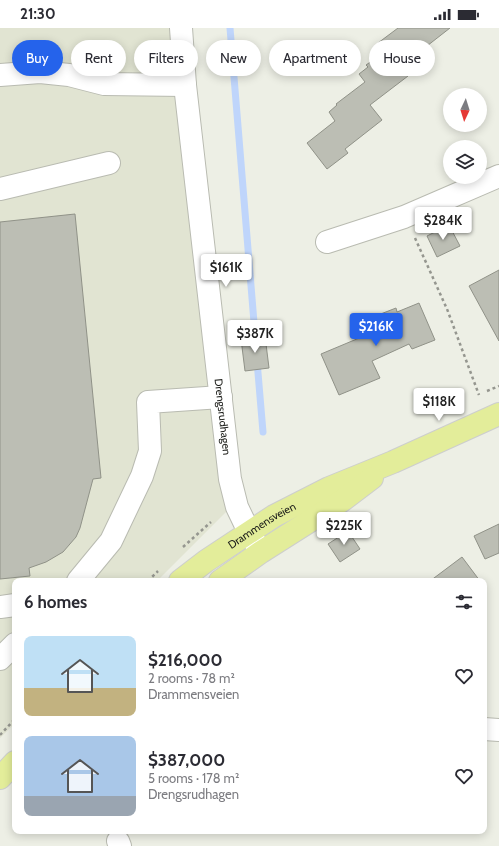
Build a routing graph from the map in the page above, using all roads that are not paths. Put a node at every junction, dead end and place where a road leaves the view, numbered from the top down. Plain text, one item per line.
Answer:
1 (180, 28) edge
2 (0, 75) edge
3 (185, 85) junction
4 (109, 163) dead end
5 (499, 176) edge
6 (0, 189) edge
7 (328, 242) dead end
8 (221, 397) junction
9 (499, 414) edge
10 (393, 462) junction
11 (249, 532) junction
12 (261, 552) junction
13 (81, 578) edge
14 (184, 578) edge
15 (224, 578) edge
16 (12, 605) edge
17 (0, 607) edge
18 (12, 647) edge
19 (0, 659) edge
20 (487, 729) edge
21 (499, 730) edge
22 (12, 765) edge
23 (0, 778) edge

1 - 3 street, Drengsrudhagen
2 - 3 street
3 - 8 street, Drengsrudhagen
4 - 6 street
5 - 7 street
8 - 11 street, Drengsrudhagen
8 - 13 street
9 - 10 main road, Drammensveien
10 - 11 main road, Drammensveien
10 - 12 main road, Drammensveien
11 - 12 street, Drengsrudhagen
11 - 14 main road, Drammensveien
12 - 15 main road, Drammensveien
16 - 17 street
18 - 19 street
20 - 21 street
22 - 23 main road

